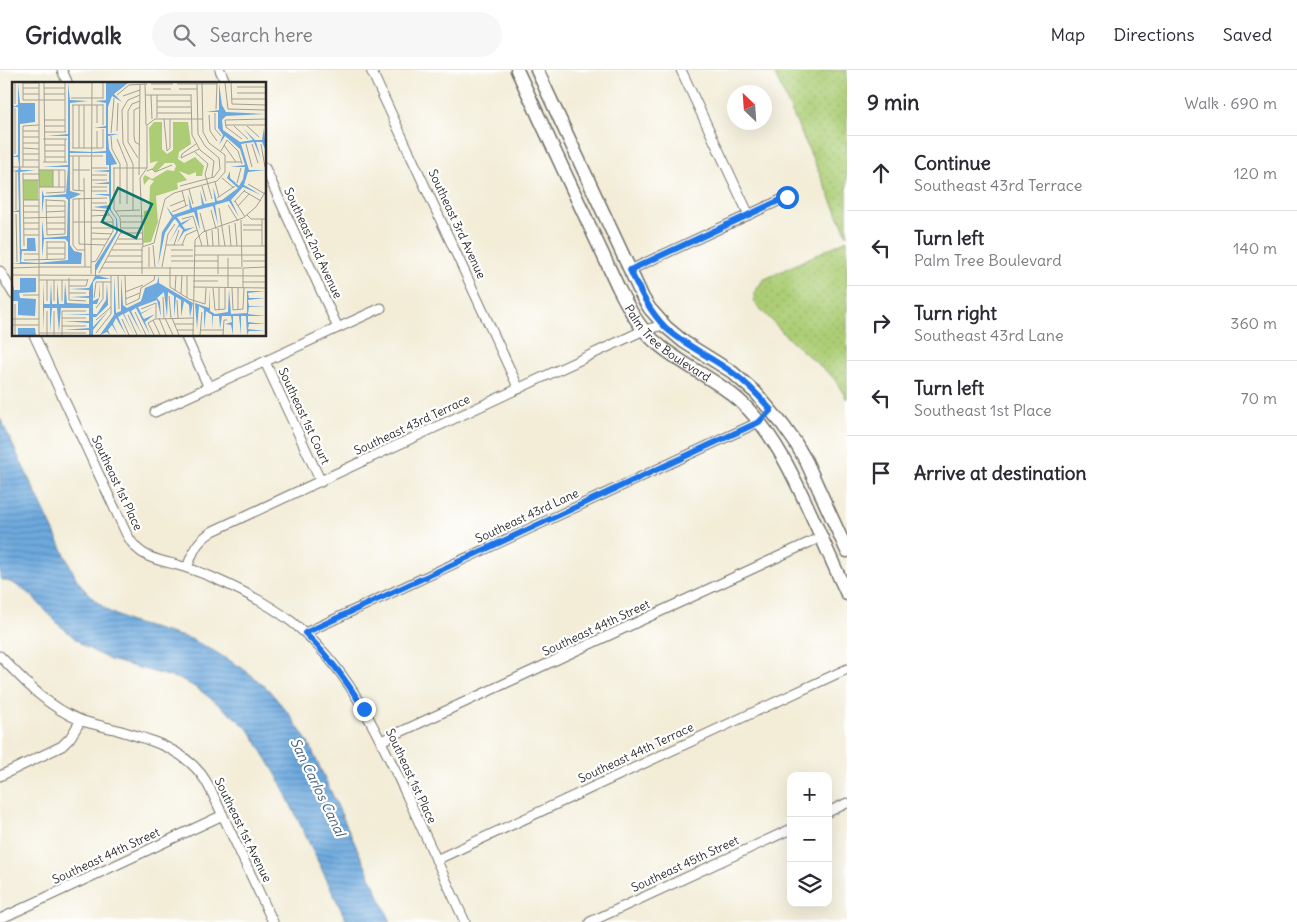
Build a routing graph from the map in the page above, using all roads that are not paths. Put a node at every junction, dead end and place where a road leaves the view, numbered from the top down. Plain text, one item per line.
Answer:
1 (62, 70) edge
2 (220, 70) edge
3 (371, 70) edge
4 (517, 70) edge
5 (536, 70) edge
6 (681, 70) edge
7 (67, 82) edge
8 (225, 82) edge
9 (266, 170) edge
10 (787, 197) dead end
11 (749, 215) junction
12 (630, 270) junction
13 (0, 271) edge
14 (613, 277) junction
15 (12, 292) edge
16 (381, 308) dead end
17 (664, 325) junction
18 (338, 328) junction
19 (644, 330) junction
20 (34, 336) edge
21 (185, 336) edge
22 (265, 362) junction
23 (209, 388) junction
24 (519, 389) junction
25 (771, 410) junction
26 (155, 412) dead end
27 (759, 422) junction
28 (321, 482) junction
29 (837, 529) junction
30 (821, 537) junction
31 (847, 551) edge
32 (187, 568) junction
33 (847, 594) edge
34 (305, 633) junction
35 (0, 656) edge
36 (847, 669) edge
37 (81, 720) junction
38 (381, 741) junction
39 (0, 776) edge
40 (847, 803) edge
41 (832, 810) edge
42 (223, 815) junction
43 (787, 831) edge
44 (436, 860) junction
45 (0, 919) edge
46 (273, 922) edge
47 (465, 922) edge
48 (590, 922) edge

1 - 7 street
2 - 8 street
3 - 24 street, Southeast 3rd Avenue
4 - 14 street, Palm Tree Boulevard
5 - 12 street, Palm Tree Boulevard
6 - 11 street
9 - 18 street, Southeast 2nd Avenue
10 - 11 street
11 - 12 street
12 - 14 street
12 - 17 street, Palm Tree Boulevard
13 - 15 street
14 - 19 street, Palm Tree Boulevard
16 - 18 street
17 - 19 street, Southeast 43rd Terrace
17 - 25 street, Palm Tree Boulevard
18 - 22 street
19 - 24 street, Southeast 43rd Terrace
19 - 27 street, Palm Tree Boulevard
20 - 32 street, Southeast 1st Place
21 - 23 street
22 - 23 street
22 - 28 street, Southeast 1st Court
23 - 26 street
24 - 28 street, Southeast 43rd Terrace
25 - 27 street
25 - 29 street, Palm Tree Boulevard
27 - 30 street, Palm Tree Boulevard
27 - 34 street, Southeast 43rd Lane
28 - 32 street, Southeast 43rd Terrace
29 - 30 street
29 - 31 street, Palm Tree Boulevard
30 - 33 street, Palm Tree Boulevard
30 - 38 street, Southeast 44th Street
32 - 34 street, Southeast 1st Place
34 - 38 street, Southeast 1st Place
35 - 37 street, Southeast 1st Avenue
36 - 44 street, Southeast 44th Terrace
37 - 39 street
37 - 42 street, Southeast 1st Avenue
38 - 44 street, Southeast 1st Place
40 - 41 street
42 - 45 street, Southeast 44th Street
42 - 46 street, Southeast 1st Avenue
43 - 48 street, Southeast 45th Street
44 - 47 street, Southeast 1st Place

